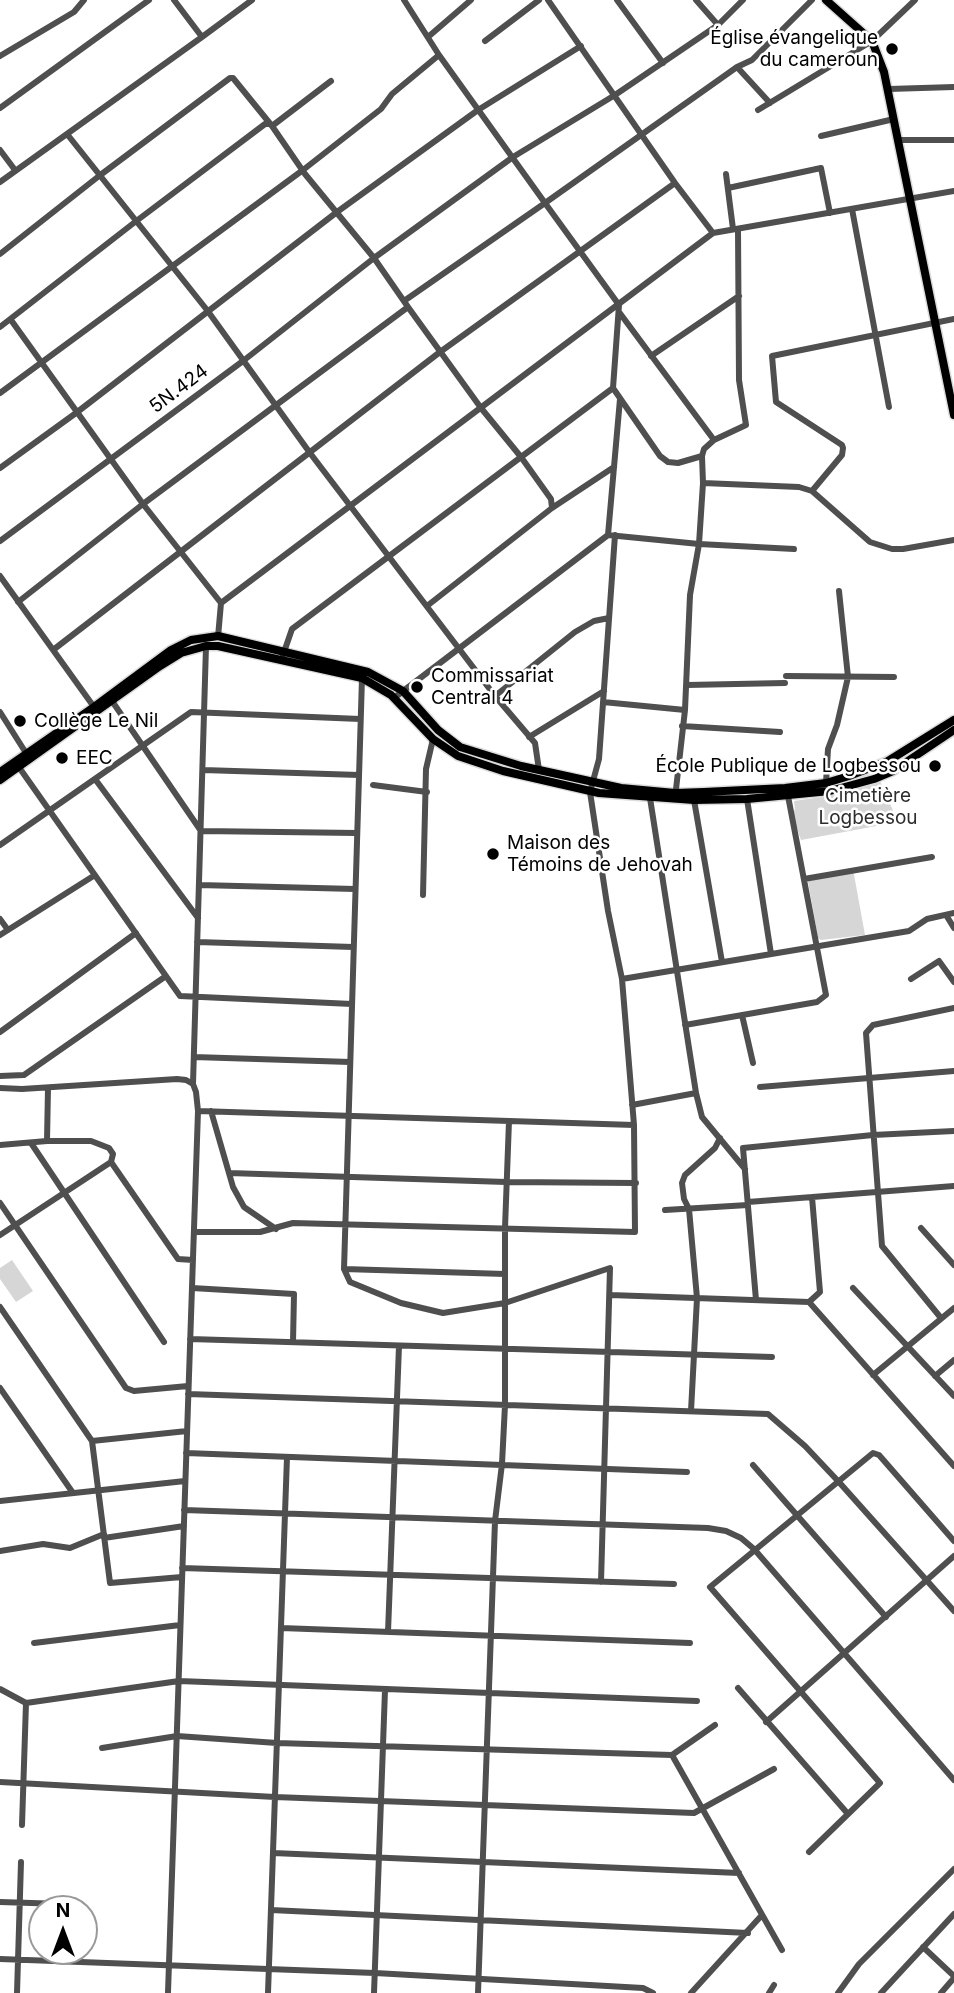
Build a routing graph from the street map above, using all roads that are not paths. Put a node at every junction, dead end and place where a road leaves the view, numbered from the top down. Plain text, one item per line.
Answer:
1 (85, 0) edge
2 (149, 0) edge
3 (174, 0) edge
4 (252, 0) edge
5 (471, 0) edge
6 (548, 0) edge
7 (617, 0) edge
8 (696, 0) edge
9 (743, 0) edge
10 (812, 0) edge
11 (826, 0) edge
12 (915, 0) edge
13 (405, 1) edge
14 (534, 1) edge
15 (718, 25) junction
16 (202, 37) junction
17 (428, 37) junction
18 (485, 41) dead end
19 (872, 41) junction
20 (581, 46) junction
21 (439, 55) junction
22 (0, 56) edge
23 (663, 63) junction
24 (737, 67) junction
25 (331, 81) dead end
26 (954, 87) edge
27 (889, 89) junction
28 (615, 95) junction
29 (770, 103) junction
30 (0, 108) edge
31 (478, 110) junction
32 (758, 110) dead end
33 (894, 119) junction
34 (270, 125) junction
35 (66, 134) junction
36 (642, 134) junction
37 (821, 136) dead end
38 (898, 140) junction
39 (954, 141) edge
40 (0, 150) edge
41 (513, 157) junction
42 (15, 170) junction
43 (303, 170) junction
44 (726, 174) dead end
45 (99, 176) junction
46 (0, 182) edge
47 (676, 183) junction
48 (728, 188) junction
49 (954, 191) edge
50 (910, 199) junction
51 (545, 203) junction
52 (852, 209) junction
53 (337, 212) junction
54 (830, 213) junction
55 (135, 222) junction
56 (735, 229) junction
57 (713, 233) junction
58 (580, 251) junction
59 (0, 254) edge
60 (374, 258) junction
61 (172, 267) junction
62 (739, 296) junction
63 (406, 304) junction
64 (619, 308) junction
65 (207, 310) junction
66 (954, 319) edge
67 (11, 320) junction
68 (935, 323) junction
69 (0, 327) edge
70 (876, 335) junction
71 (440, 352) junction
72 (651, 356) junction
73 (42, 361) junction
74 (243, 361) junction
75 (612, 388) junction
76 (0, 393) edge
77 (620, 399) junction
78 (889, 407) dead end
79 (276, 408) junction
80 (481, 408) junction
81 (76, 413) junction
82 (954, 415) edge
83 (714, 440) junction
84 (310, 453) junction
85 (702, 456) junction
86 (521, 457) junction
87 (111, 460) junction
88 (614, 467) junction
89 (0, 468) edge
90 (703, 483) junction
91 (813, 491) junction
92 (143, 504) junction
93 (350, 505) junction
94 (552, 508) junction
95 (611, 535) junction
96 (954, 540) edge
97 (0, 541) edge
98 (699, 544) junction
99 (794, 550) dead end
100 (178, 551) junction
101 (390, 555) junction
102 (0, 576) edge
103 (839, 591) dead end
104 (18, 602) junction
105 (221, 603) junction
106 (427, 606) junction
107 (609, 618) junction
108 (218, 636) junction
109 (206, 646) junction
110 (218, 646) junction
111 (459, 648) junction
112 (53, 650) junction
113 (282, 656) junction
114 (848, 677) junction
115 (894, 677) dead end
116 (362, 678) junction
117 (687, 685) junction
118 (404, 691) junction
119 (604, 691) junction
120 (495, 696) junction
121 (394, 698) junction
122 (112, 701) junction
123 (603, 702) junction
124 (94, 707) junction
125 (685, 710) junction
126 (0, 712) edge
127 (204, 712) junction
128 (360, 719) junction
129 (954, 720) edge
130 (682, 726) junction
131 (954, 730) edge
132 (780, 732) dead end
133 (529, 737) junction
134 (433, 739) junction
135 (143, 745) junction
136 (26, 753) junction
137 (16, 765) junction
138 (202, 770) junction
139 (539, 770) junction
140 (0, 772) edge
141 (359, 775) junction
142 (95, 779) junction
143 (0, 780) edge
144 (826, 783) junction
145 (373, 786) dead end
146 (592, 787) junction
147 (427, 792) junction
148 (675, 796) junction
149 (788, 796) junction
150 (650, 798) junction
151 (747, 799) junction
152 (694, 800) junction
153 (49, 811) junction
154 (201, 831) junction
155 (357, 833) junction
156 (0, 845) edge
157 (932, 857) dead end
158 (95, 875) junction
159 (804, 879) junction
160 (199, 885) junction
161 (355, 889) junction
162 (423, 895) dead end
163 (954, 913) edge
164 (946, 915) junction
165 (198, 918) junction
166 (0, 919) edge
167 (954, 928) edge
168 (8, 930) junction
169 (136, 933) junction
170 (0, 935) edge
171 (197, 942) junction
172 (353, 947) junction
173 (818, 947) junction
174 (771, 954) junction
175 (722, 962) junction
176 (677, 970) junction
177 (166, 976) junction
178 (622, 979) junction
179 (911, 979) dead end
180 (954, 982) edge
181 (196, 997) junction
182 (352, 1004) junction
183 (954, 1008) edge
184 (742, 1015) junction
185 (685, 1025) junction
186 (0, 1032) edge
187 (194, 1057) junction
188 (350, 1062) junction
189 (753, 1063) dead end
190 (954, 1071) edge
191 (0, 1076) edge
192 (868, 1078) junction
193 (193, 1084) junction
194 (760, 1087) dead end
195 (0, 1088) edge
196 (48, 1088) junction
197 (696, 1093) junction
198 (632, 1105) junction
199 (198, 1111) junction
200 (211, 1111) junction
201 (348, 1116) junction
202 (509, 1121) junction
203 (634, 1125) junction
204 (954, 1131) edge
205 (873, 1135) junction
206 (720, 1138) junction
207 (47, 1141) junction
208 (30, 1143) junction
209 (0, 1145) edge
210 (111, 1162) junction
211 (745, 1169) junction
212 (229, 1174) junction
213 (346, 1177) junction
214 (506, 1182) junction
215 (636, 1183) junction
216 (954, 1186) edge
217 (877, 1190) junction
218 (63, 1193) junction
219 (812, 1197) junction
220 (0, 1203) edge
221 (748, 1204) junction
222 (690, 1209) junction
223 (665, 1210) dead end
224 (345, 1223) junction
225 (15, 1225) junction
226 (505, 1228) junction
227 (921, 1228) dead end
228 (276, 1229) junction
229 (194, 1231) junction
230 (0, 1235) edge
231 (192, 1260) junction
232 (954, 1265) edge
233 (344, 1269) junction
234 (505, 1275) junction
235 (192, 1288) junction
236 (853, 1288) dead end
237 (610, 1295) junction
238 (696, 1298) junction
239 (756, 1300) junction
240 (809, 1302) junction
241 (505, 1303) junction
242 (0, 1307) edge
243 (954, 1308) edge
244 (941, 1318) junction
245 (190, 1339) junction
246 (164, 1342) dead end
247 (293, 1342) junction
248 (399, 1346) junction
249 (906, 1347) junction
250 (505, 1348) junction
251 (608, 1352) junction
252 (694, 1354) junction
253 (772, 1356) dead end
254 (954, 1360) edge
255 (873, 1375) junction
256 (935, 1376) junction
257 (188, 1386) junction
258 (0, 1388) edge
259 (188, 1395) junction
260 (954, 1396) edge
261 (397, 1401) junction
262 (505, 1405) junction
263 (607, 1408) junction
264 (691, 1411) junction
265 (187, 1431) junction
266 (92, 1441) junction
267 (186, 1453) junction
268 (287, 1457) junction
269 (394, 1461) junction
270 (502, 1464) junction
271 (753, 1465) dead end
272 (954, 1466) edge
273 (604, 1469) junction
274 (687, 1472) dead end
275 (185, 1481) junction
276 (838, 1482) junction
277 (98, 1490) junction
278 (73, 1493) junction
279 (0, 1501) edge
280 (184, 1510) junction
281 (285, 1514) junction
282 (797, 1515) junction
283 (392, 1517) junction
284 (495, 1521) junction
285 (603, 1524) junction
286 (184, 1526) junction
287 (104, 1536) junction
288 (954, 1541) edge
289 (754, 1549) junction
290 (0, 1551) edge
291 (954, 1556) edge
292 (182, 1568) junction
293 (283, 1571) junction
294 (390, 1575) junction
295 (182, 1577) junction
296 (493, 1578) junction
297 (925, 1580) junction
298 (600, 1581) junction
299 (674, 1584) dead end
300 (954, 1611) edge
301 (886, 1617) junction
302 (180, 1625) junction
303 (281, 1628) junction
304 (388, 1632) junction
305 (491, 1636) junction
306 (34, 1643) dead end
307 (690, 1643) dead end
308 (843, 1654) junction
309 (179, 1681) junction
310 (279, 1686) junction
311 (738, 1688) dead end
312 (0, 1689) edge
313 (384, 1690) junction
314 (800, 1692) junction
315 (488, 1693) junction
316 (697, 1701) dead end
317 (26, 1703) junction
318 (766, 1722) junction
319 (715, 1726) dead end
320 (177, 1736) junction
321 (277, 1743) junction
322 (383, 1746) junction
323 (102, 1748) dead end
324 (486, 1749) junction
325 (671, 1755) junction
326 (774, 1769) dead end
327 (954, 1780) edge
328 (0, 1782) edge
329 (23, 1784) junction
330 (174, 1792) junction
331 (275, 1797) junction
332 (381, 1801) junction
333 (485, 1805) junction
334 (702, 1809) junction
335 (848, 1814) junction
336 (22, 1825) dead end
337 (809, 1852) dead end
338 (273, 1853) junction
339 (379, 1858) junction
340 (21, 1862) dead end
341 (482, 1862) junction
342 (954, 1869) edge
343 (739, 1873) junction
344 (0, 1902) edge
345 (20, 1902) junction
346 (28, 1902) edge
347 (271, 1910) junction
348 (762, 1914) junction
349 (954, 1914) edge
350 (377, 1915) junction
351 (481, 1920) junction
352 (747, 1933) junction
353 (923, 1947) junction
354 (782, 1950) dead end
355 (0, 1959) edge
356 (18, 1961) junction
357 (169, 1966) junction
358 (269, 1969) junction
359 (375, 1973) junction
360 (954, 1977) edge
361 (478, 1980) junction
362 (774, 1985) dead end
363 (17, 1993) edge
364 (168, 1993) edge
365 (268, 1993) edge
366 (374, 1993) edge
367 (478, 1993) edge
368 (653, 1993) edge
369 (691, 1993) edge
370 (769, 1993) edge
371 (838, 1993) edge
372 (881, 1993) edge
373 (941, 1993) edge

1 - 22 street
2 - 30 street
3 - 16 street
4 - 16 street
5 - 17 street
6 - 20 street
7 - 23 street
8 - 15 street
9 - 15 street, 5N.424
10 - 24 street
11 - 19 main road
12 - 19 street
13 - 17 street
14 - 18 street
15 - 23 street, 5N.424
16 - 35 street
17 - 21 street
19 - 27 main road
19 - 29 street
20 - 28 street
20 - 31 street
21 - 31 street
21 - 43 street
23 - 28 street, 5N.424
24 - 29 street
24 - 36 street
25 - 34 street
26 - 27 street
27 - 33 main road
28 - 36 street
28 - 41 street, 5N.424
29 - 32 street
31 - 41 street
31 - 53 street
33 - 37 street
33 - 38 main road
34 - 43 street
34 - 45 street
34 - 55 street
35 - 42 street
35 - 45 street
36 - 47 street
36 - 51 street
38 - 39 street
38 - 50 main road
40 - 42 street
41 - 51 street
41 - 60 street, 5N.424
42 - 46 street
43 - 53 street
43 - 61 street
44 - 48 street
45 - 55 street
45 - 59 street
47 - 57 street
47 - 58 street
48 - 54 street
48 - 56 street
49 - 50 street
50 - 52 street
50 - 68 main road
51 - 58 street
51 - 63 street
52 - 54 street
52 - 70 street
53 - 60 street
53 - 65 street
54 - 56 street
55 - 61 street
55 - 67 street
56 - 57 street
56 - 62 street
57 - 64 street
58 - 64 street
58 - 71 street
60 - 63 street
60 - 74 street, 5N.424
61 - 65 street
61 - 73 street
62 - 72 street
62 - 83 street
63 - 71 street
63 - 79 street
64 - 72 street
64 - 75 street
64 - 80 street
65 - 74 street
65 - 81 street
66 - 68 street
67 - 69 street
67 - 73 street
68 - 70 street
68 - 82 main road
70 - 78 street
70 - 91 street
71 - 80 street
71 - 84 street
72 - 83 street
73 - 76 street
73 - 81 street
74 - 79 street
74 - 87 street, 5N.424
75 - 77 street
75 - 86 street
77 - 85 street
77 - 88 street
79 - 84 street
79 - 92 street
80 - 86 street
80 - 93 street
81 - 87 street
81 - 89 street
83 - 85 street
84 - 93 street
84 - 100 street
85 - 90 street
86 - 94 street
86 - 101 street
87 - 92 street
87 - 97 street, 5N.424
88 - 94 street
88 - 95 street
90 - 91 street
90 - 98 street
91 - 96 street
92 - 100 street
92 - 104 street
93 - 101 street
93 - 105 street
94 - 106 street
95 - 98 street
95 - 107 street
95 - 111 street
98 - 99 street
98 - 117 street
100 - 105 street
100 - 112 street
101 - 106 street
101 - 113 street
102 - 104 street
103 - 114 street
104 - 112 street
105 - 108 street
106 - 111 street
107 - 119 street
107 - 120 street
108 - 110 street
108 - 113 main road
108 - 124 main road
109 - 110 main road
109 - 122 main road
109 - 127 street
110 - 113 main road
111 - 118 street
111 - 120 street
112 - 124 street
113 - 116 main road
113 - 118 main road
114 - 115 street
114 - 117 street
114 - 144 street
116 - 121 main road
116 - 128 street
117 - 125 street
118 - 121 street
118 - 139 main road
119 - 123 street
119 - 133 street
120 - 133 street
121 - 134 main road
122 - 135 street
122 - 137 main road
123 - 125 street
123 - 146 street
124 - 136 main road
125 - 130 street
126 - 136 street
127 - 128 street
127 - 135 street
127 - 138 street
128 - 141 street
129 - 144 main road
130 - 132 street
130 - 148 street
131 - 149 main road
133 - 139 street
134 - 146 main road
134 - 147 street
135 - 142 street
135 - 154 street
136 - 137 main road
137 - 140 main road
137 - 143 main road
137 - 153 street
138 - 141 street
138 - 154 street
139 - 146 main road
141 - 155 street
142 - 153 street
142 - 165 street
144 - 148 main road
145 - 147 street
146 - 148 main road
146 - 150 main road
146 - 178 street
147 - 162 street
148 - 150 main road
148 - 152 main road
149 - 151 main road
149 - 159 street
150 - 176 street
151 - 152 main road
151 - 174 street
152 - 175 street
153 - 156 street
153 - 158 street
154 - 155 street
154 - 160 street
155 - 161 street
157 - 159 street
158 - 168 street
158 - 169 street
159 - 173 street
160 - 161 street
160 - 165 street
161 - 172 street
163 - 164 street
164 - 167 street
164 - 173 street
165 - 171 street
166 - 168 street
168 - 170 street
169 - 177 street
169 - 186 street
171 - 172 street
171 - 181 street
172 - 182 street
173 - 174 street
173 - 184 street
174 - 175 street
175 - 176 street
176 - 178 street
176 - 185 street
177 - 181 street
177 - 191 street
178 - 198 street
179 - 180 street
181 - 182 street
181 - 187 street
182 - 188 street
183 - 192 street
184 - 185 street
184 - 189 street
185 - 197 street
187 - 188 street
187 - 193 street
188 - 201 street
190 - 192 street
192 - 194 street
192 - 205 street
193 - 196 street
193 - 199 street
195 - 196 street
196 - 207 street
197 - 198 street
197 - 206 street
198 - 203 street
199 - 200 street
199 - 229 street
200 - 201 street
200 - 212 street
201 - 202 street
201 - 213 street
202 - 203 street
202 - 214 street
203 - 215 street
204 - 205 street
205 - 211 street
205 - 217 street
206 - 211 street
206 - 222 street
207 - 208 street
207 - 210 street
208 - 209 street
208 - 218 street
210 - 218 street
210 - 231 street
211 - 221 street
212 - 213 street
212 - 228 street
213 - 214 street
213 - 224 street
214 - 215 street
214 - 226 street
215 - 226 street
216 - 217 street
217 - 219 street
217 - 244 street
218 - 225 street
218 - 246 street
219 - 221 street
219 - 240 street
220 - 225 street
221 - 222 street
221 - 239 street
222 - 223 street
222 - 238 street
224 - 226 street
224 - 228 street
224 - 233 street
225 - 230 street
225 - 257 street
226 - 234 street
227 - 232 street
228 - 229 street
229 - 231 street
231 - 235 street
233 - 234 street
233 - 241 street
234 - 241 street
235 - 245 street
235 - 247 street
236 - 249 street
237 - 238 street
237 - 241 street
237 - 251 street
238 - 239 street
238 - 252 street
239 - 240 street
240 - 255 street
241 - 250 street
242 - 266 street
243 - 244 street
244 - 249 street
245 - 247 street
245 - 257 street
247 - 248 street
248 - 250 street
248 - 261 street
249 - 255 street
249 - 256 street
250 - 251 street
250 - 262 street
251 - 252 street
251 - 263 street
252 - 253 street
252 - 264 street
254 - 256 street
255 - 272 street
256 - 260 street
257 - 259 street
258 - 278 street
259 - 261 street
259 - 265 street
261 - 262 street
261 - 269 street
262 - 263 street
262 - 270 street
263 - 264 street
263 - 273 street
264 - 276 street
265 - 266 street
265 - 267 street
266 - 277 street
267 - 268 street
267 - 275 street
268 - 269 street
268 - 281 street
269 - 270 street
269 - 283 street
270 - 273 street
270 - 284 street
271 - 282 street
273 - 274 street
273 - 285 street
275 - 277 street
275 - 280 street
276 - 282 street
276 - 288 street
276 - 297 street
277 - 278 street
277 - 287 street
278 - 279 street
280 - 281 street
280 - 286 street
281 - 283 street
281 - 293 street
282 - 289 street
282 - 301 street
283 - 284 street
283 - 294 street
284 - 285 street
284 - 296 street
285 - 289 street
285 - 298 street
286 - 287 street
286 - 292 street
287 - 290 street
287 - 295 street
289 - 308 street
289 - 314 street
291 - 297 street
292 - 293 street
292 - 295 street
293 - 294 street
293 - 303 street
294 - 296 street
294 - 304 street
295 - 302 street
296 - 298 street
296 - 305 street
297 - 300 street
297 - 301 street
298 - 299 street
301 - 308 street
302 - 306 street
302 - 309 street
303 - 304 street
303 - 310 street
304 - 305 street
305 - 307 street
305 - 315 street
308 - 314 street
308 - 327 street
309 - 310 street
309 - 317 street
309 - 320 street
310 - 313 street
310 - 321 street
311 - 318 street
312 - 317 street
313 - 315 street
313 - 322 street
314 - 318 street
314 - 335 street
315 - 316 street
315 - 324 street
317 - 329 street
318 - 335 street
319 - 325 street
320 - 321 street
320 - 323 street
320 - 330 street
321 - 322 street
321 - 331 street
322 - 324 street
322 - 332 street
324 - 325 street
324 - 333 street
325 - 334 street
326 - 334 street
328 - 329 street
329 - 330 street
329 - 336 street
330 - 331 street
330 - 357 street
331 - 332 street
331 - 338 street
332 - 333 street
332 - 339 street
333 - 334 street
333 - 341 street
334 - 343 street
335 - 337 street
338 - 339 street
338 - 347 street
339 - 341 street
339 - 350 street
340 - 345 street
341 - 343 street
341 - 351 street
342 - 371 street
343 - 348 street
344 - 345 street
345 - 346 street
345 - 356 street
347 - 350 street
347 - 358 street
348 - 352 street
348 - 354 street
349 - 353 street
350 - 351 street
350 - 359 street
351 - 352 street
351 - 361 street
352 - 369 street
353 - 360 street
353 - 372 street
355 - 356 street
356 - 357 street
356 - 363 street
357 - 358 street
357 - 364 street
358 - 359 street
358 - 365 street
359 - 361 street
359 - 366 street
360 - 373 street
361 - 367 street
361 - 368 street
362 - 370 street

